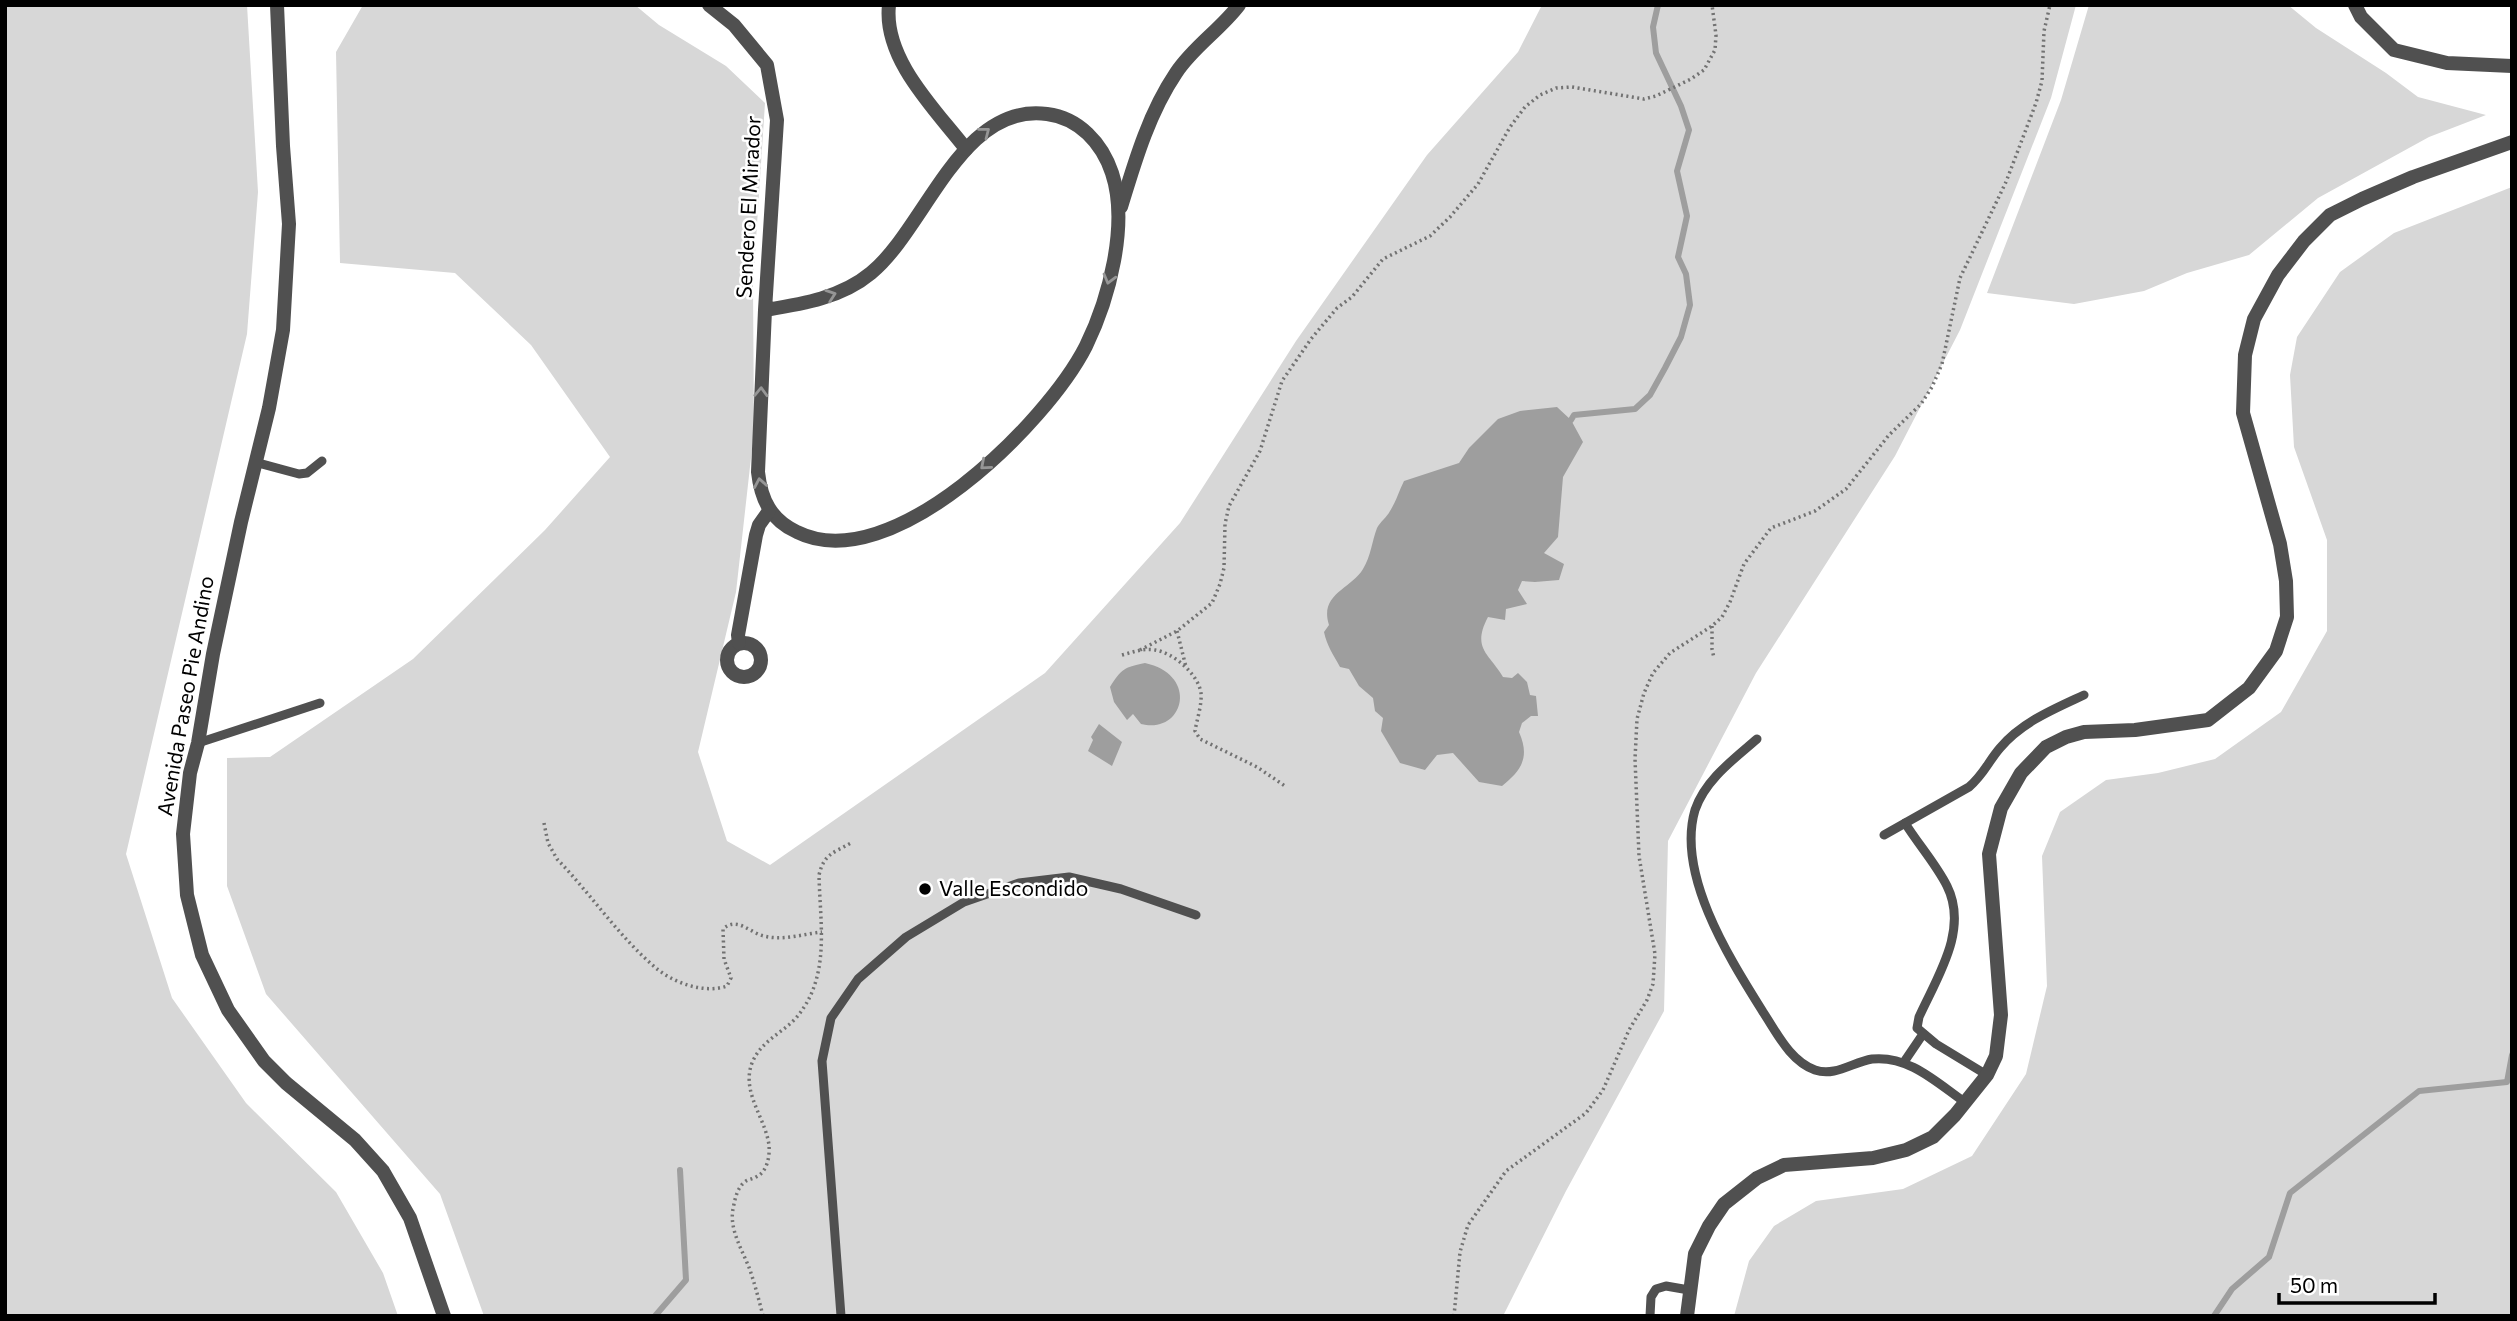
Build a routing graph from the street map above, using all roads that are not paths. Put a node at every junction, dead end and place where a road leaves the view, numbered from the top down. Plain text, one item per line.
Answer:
1 (277, 5) edge
2 (709, 5) edge
3 (890, 5) edge
4 (1239, 5) edge
5 (2355, 5) edge
6 (2512, 66) edge
7 (2512, 142) edge
8 (966, 149) junction
9 (1106, 157) junction
10 (1136, 160) junction
11 (1119, 212) junction
12 (765, 310) junction
13 (322, 461) dead end
14 (255, 462) junction
15 (769, 511) junction
16 (739, 643) dead end
17 (2084, 695) dead end
18 (320, 703) dead end
19 (1757, 739) dead end
20 (198, 743) junction
21 (1905, 823) junction
22 (1884, 835) dead end
23 (1196, 915) dead end
24 (1923, 1034) junction
25 (1904, 1062) junction
26 (1987, 1075) junction
27 (1966, 1103) junction
28 (1689, 1290) junction
29 (444, 1316) edge
30 (841, 1316) edge
31 (1650, 1316) edge
32 (1687, 1316) edge

1 - 14 street, Avenida Paseo Pie Andino
2 - 12 street, Sendero El Mirador
3 - 8 street
4 - 10 street
5 - 6 street
7 - 26 street
8 -> 9 street, Sendero El Mirador
12 -> 8 street, Sendero El Mirador
9 - 10 street
9 - 11 street, Sendero El Mirador
10 - 11 street
11 -> 15 street, Sendero El Mirador
15 -> 12 street, Sendero El Mirador
13 - 14 lane
14 - 20 street, Avenida Paseo Pie Andino
15 - 16 street
17 - 21 lane
18 - 20 lane
19 - 25 lane
20 - 29 street, Avenida Paseo Pie Andino
21 - 22 lane
21 - 24 lane
23 - 30 lane
24 - 25 lane
24 - 26 lane
25 - 27 lane
26 - 27 street
27 - 28 street
28 - 31 lane
28 - 32 street

